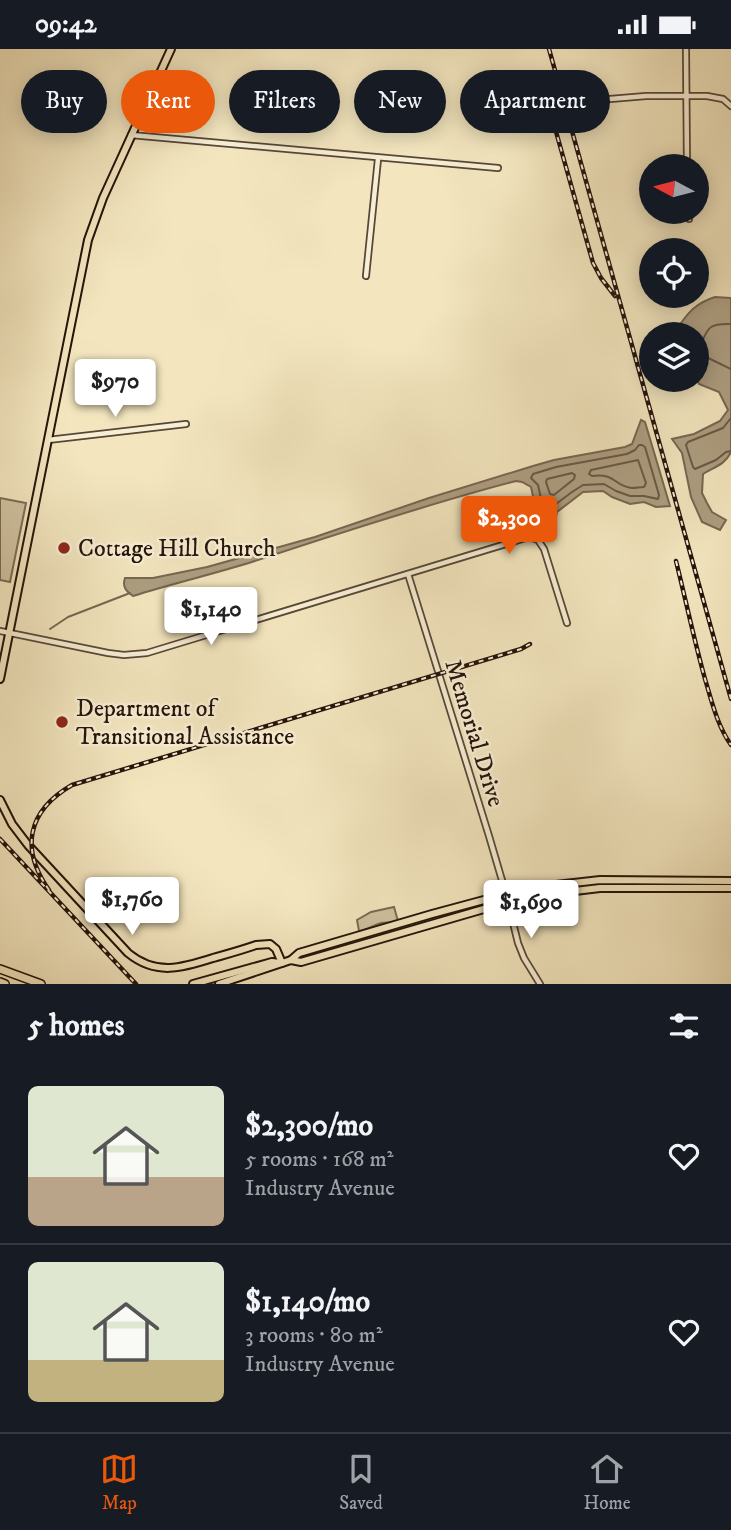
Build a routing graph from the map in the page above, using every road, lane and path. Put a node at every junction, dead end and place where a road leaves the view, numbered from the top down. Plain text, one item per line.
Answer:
1 (171, 49) edge
2 (686, 49) edge
3 (686, 96) junction
4 (610, 99) dead end
5 (731, 106) edge
6 (131, 135) junction
7 (687, 154) edge
8 (378, 158) junction
9 (498, 168) dead end
10 (366, 276) dead end
11 (186, 425) dead end
12 (47, 440) junction
13 (408, 574) junction
14 (566, 623) dead end
15 (0, 631) edge
16 (9, 633) junction
17 (0, 679) edge
18 (0, 800) edge
19 (731, 881) edge
20 (731, 888) edge
21 (506, 894) junction
22 (508, 902) junction
23 (402, 923) junction
24 (405, 933) junction
25 (358, 936) junction
26 (361, 945) junction
27 (292, 960) junction
28 (282, 963) junction
29 (0, 967) edge
30 (0, 982) edge
31 (5, 984) edge
32 (41, 984) edge
33 (194, 984) edge
34 (219, 984) edge
35 (540, 984) edge

1 - 6 main road
2 - 3 street
3 - 4 street
3 - 5 street
3 - 7 street
6 - 8 street
6 - 12 main road
8 - 9 street
8 - 10 street
11 - 12 street
12 - 16 main road
13 - 14 street
13 - 16 street
13 - 21 street, Memorial Drive
15 - 16 street
16 - 17 main road
18 - 28 main road
19 - 21 main road
20 - 22 main road
21 - 22 street, Memorial Drive
21 - 23 main road
22 - 24 main road
22 - 35 street, Memorial Drive
23 - 24 main road
23 - 25 main road
24 - 26 main road
25 - 26 main road
25 - 27 main road
26 - 27 main road
27 - 28 main road
28 - 33 main road
28 - 34 main road
29 - 32 highway
30 - 31 highway

